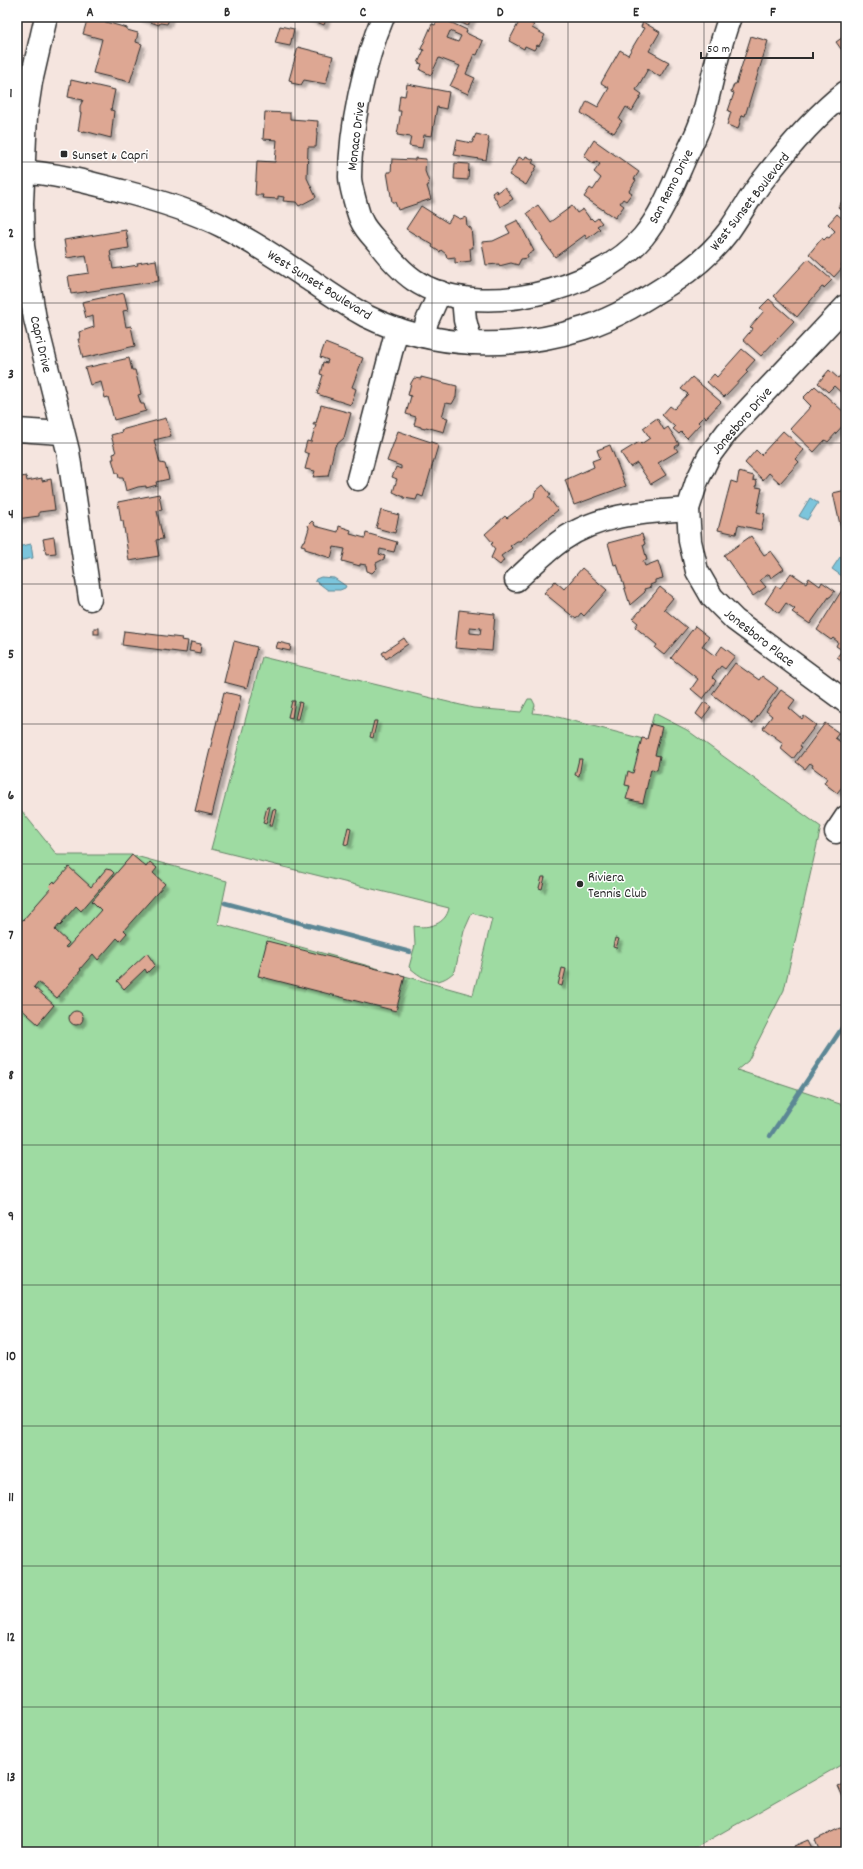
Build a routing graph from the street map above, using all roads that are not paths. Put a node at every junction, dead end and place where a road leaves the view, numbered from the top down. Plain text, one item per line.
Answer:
1 (46, 17) edge
2 (383, 17) edge
3 (730, 17) edge
4 (846, 92) edge
5 (20, 172) edge
6 (440, 292) junction
7 (464, 298) junction
8 (846, 306) edge
9 (397, 329) junction
10 (423, 336) junction
11 (471, 343) junction
12 (17, 430) edge
13 (62, 433) junction
14 (358, 479) dead end
15 (688, 509) junction
16 (516, 580) dead end
17 (90, 599) dead end
18 (846, 702) edge

1 - 5 street, Capri Drive
2 - 6 street, Monaco Drive
3 - 7 street, San Remo Drive
4 - 11 street, West Sunset Boulevard
5 - 9 street, West Sunset Boulevard
5 - 13 street, Capri Drive
6 - 7 street, Monaco Drive
6 - 10 street
7 - 11 street
8 - 15 street, Jonesboro Drive
9 - 10 street, West Sunset Boulevard
9 - 14 street
10 - 11 street, West Sunset Boulevard
12 - 13 street
13 - 17 street, Capri Drive
15 - 16 street
15 - 18 street, Jonesboro Place

